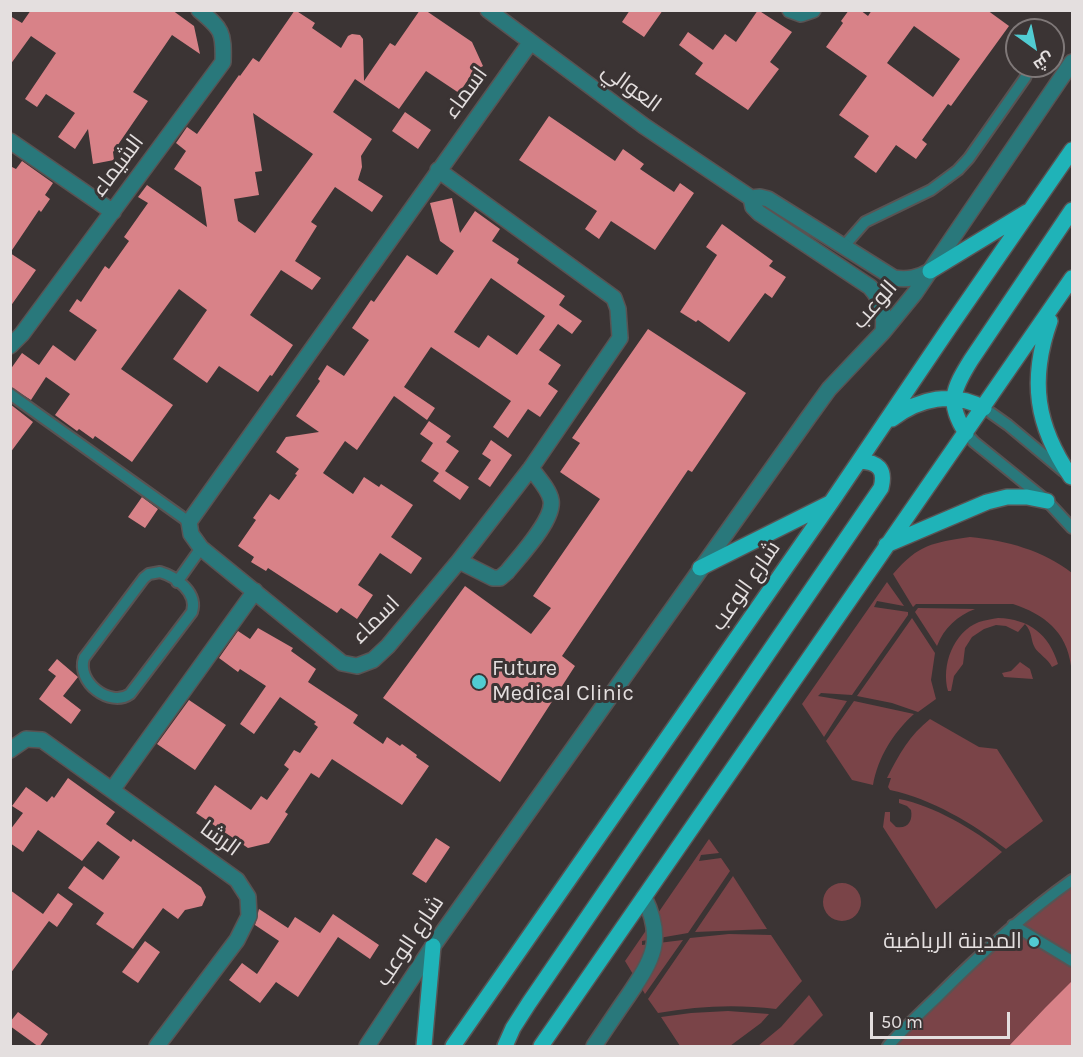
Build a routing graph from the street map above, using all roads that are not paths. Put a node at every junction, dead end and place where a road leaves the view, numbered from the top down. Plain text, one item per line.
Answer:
1 (199, 10) edge
2 (488, 10) edge
3 (790, 10) edge
4 (813, 10) edge
5 (506, 16) edge
6 (530, 43) junction
7 (1072, 62) edge
8 (1026, 78) edge
9 (10, 141) edge
10 (1072, 150) edge
11 (438, 170) junction
12 (752, 198) junction
13 (1032, 208) junction
14 (1072, 210) edge
15 (112, 212) junction
16 (844, 246) junction
17 (930, 271) junction
18 (1072, 278) edge
19 (1058, 299) junction
20 (883, 332) junction
21 (10, 346) edge
22 (10, 394) edge
23 (952, 398) junction
24 (984, 408) junction
25 (885, 424) junction
26 (966, 433) junction
27 (860, 461) junction
28 (531, 468) junction
29 (1072, 478) edge
30 (832, 501) junction
31 (1047, 501) junction
32 (189, 522) junction
33 (1072, 528) edge
34 (886, 545) junction
35 (201, 548) junction
36 (459, 561) junction
37 (700, 568) junction
38 (177, 582) junction
39 (255, 591) junction
40 (10, 750) edge
41 (112, 790) junction
42 (1072, 880) edge
43 (644, 897) junction
44 (1013, 925) junction
45 (433, 946) junction
46 (1072, 961) edge
47 (157, 1047) edge
48 (367, 1047) edge
49 (424, 1047) edge
50 (453, 1047) edge
51 (505, 1047) edge
52 (541, 1047) edge
53 (594, 1047) edge
54 (888, 1047) edge

1 - 15 street, الشيماء
2 - 5 street, العوالي
3 - 4 street
5 - 6 street, العوالي
6 - 11 street, اسماء
6 - 12 street, العوالي
7 - 17 street, الوعب
8 - 16 lane
9 - 15 street
10 - 13 main road, شارع الوعب
11 - 28 street, اسماء
11 - 32 street, اسماء
12 - 16 street, العوالي
12 - 20 street, العوالي
13 - 17 main road
13 - 25 main road, شارع الوعب
14 - 23 main road
15 - 21 street, الشيماء
16 - 17 street, العوالي
17 - 20 street, الوعب
18 - 19 main road
19 - 24 main road
19 - 29 main road
20 - 37 street, الوعب
22 - 32 lane
23 - 24 main road
23 - 25 main road
23 - 26 main road
24 - 26 main road
24 - 29 lane
25 - 27 main road, شارع الوعب
26 - 31 lane
26 - 34 main road
27 - 30 main road, شارع الوعب
27 - 51 main road
28 - 36 street, اسماء
28 - 36 street
30 - 37 main road
30 - 50 main road, شارع الوعب
31 - 33 lane
31 - 34 main road
32 - 35 street, اسماء
34 - 43 main road
35 - 38 lane
35 - 39 street, اسماء
36 - 39 street, اسماء
37 - 45 street, شارع الوعب
38 - 38 lane
39 - 41 street
40 - 41 street, الرشا
41 - 47 street, الرشا
42 - 44 lane
43 - 52 main road
43 - 53 street
44 - 46 lane
44 - 54 lane
45 - 48 street, شارع الوعب
45 - 49 main road

